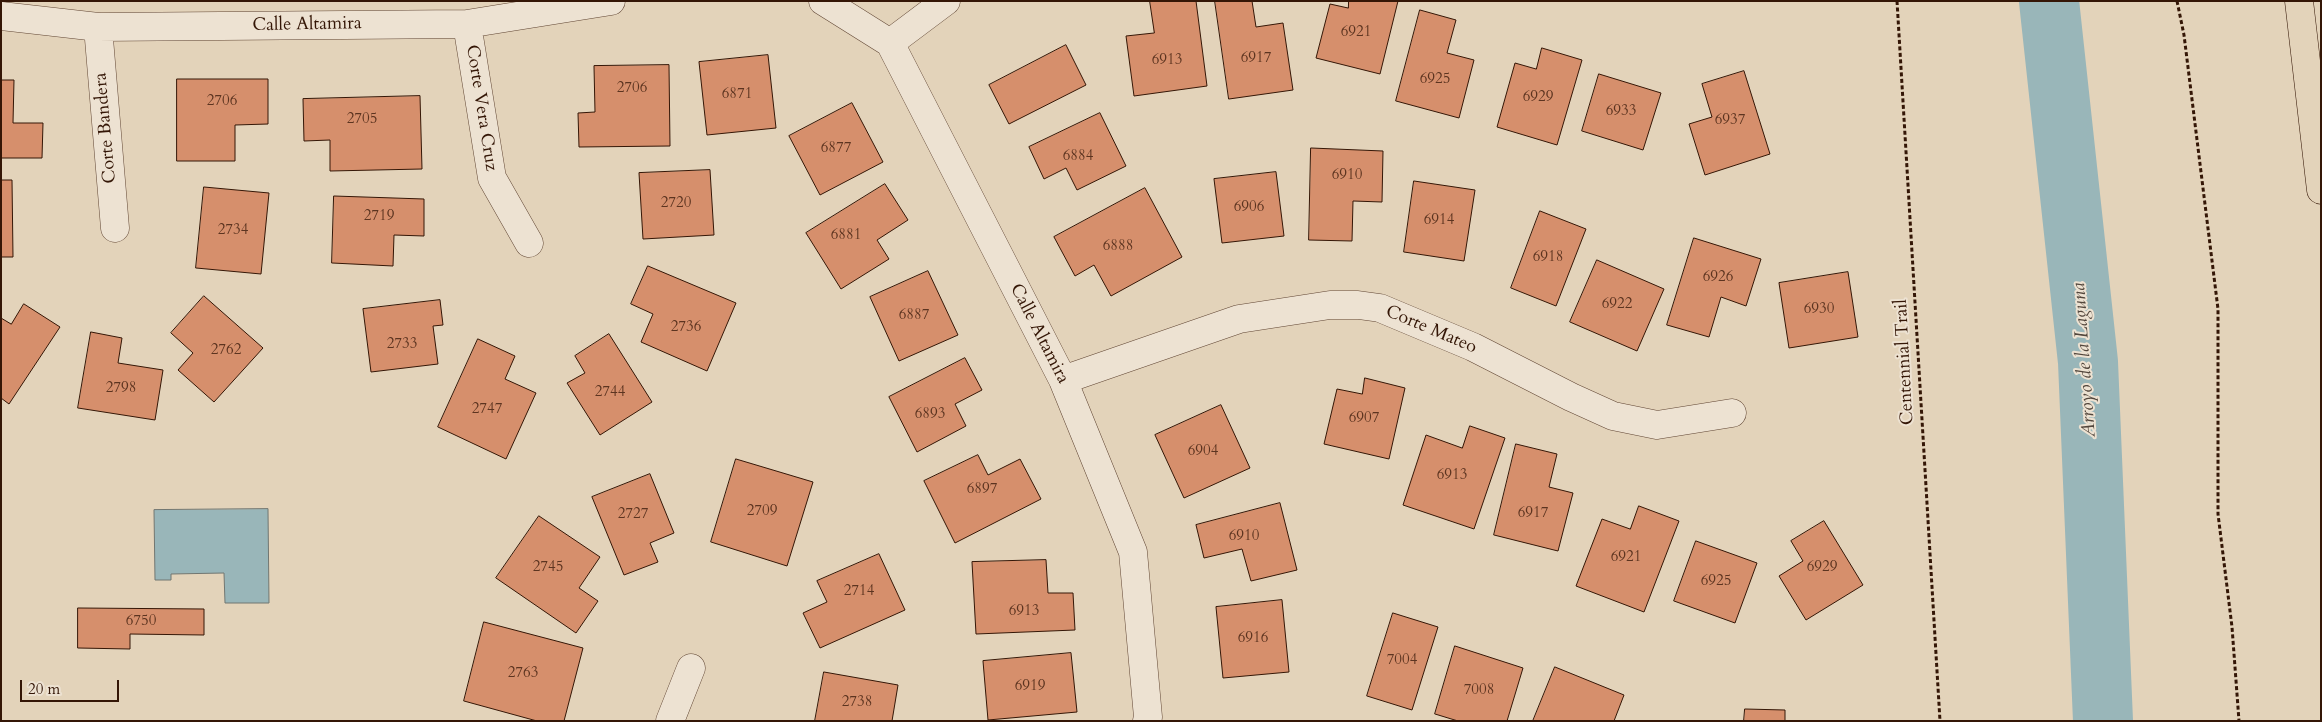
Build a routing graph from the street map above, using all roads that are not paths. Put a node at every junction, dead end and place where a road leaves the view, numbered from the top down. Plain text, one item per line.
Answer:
1 (611, 1) edge
2 (822, 1) edge
3 (946, 1) edge
4 (2299, 1) edge
5 (1, 16) edge
6 (467, 24) junction
7 (98, 27) junction
8 (890, 42) junction
9 (2321, 190) edge
10 (114, 228) dead end
11 (529, 243) dead end
12 (1063, 380) junction
13 (1732, 413) dead end
14 (691, 668) dead end
15 (1154, 720) edge
16 (670, 721) edge

1 - 6 street, Calle Altamira
2 - 8 street
3 - 8 street
4 - 9 highway
5 - 7 street, Calle Altamira
6 - 7 street, Calle Altamira
6 - 11 street, Corte Vera Cruz
7 - 10 street, Corte Bandera
8 - 12 street, Calle Altamira
12 - 13 street, Corte Mateo
12 - 15 street, Calle Altamira
14 - 16 street

